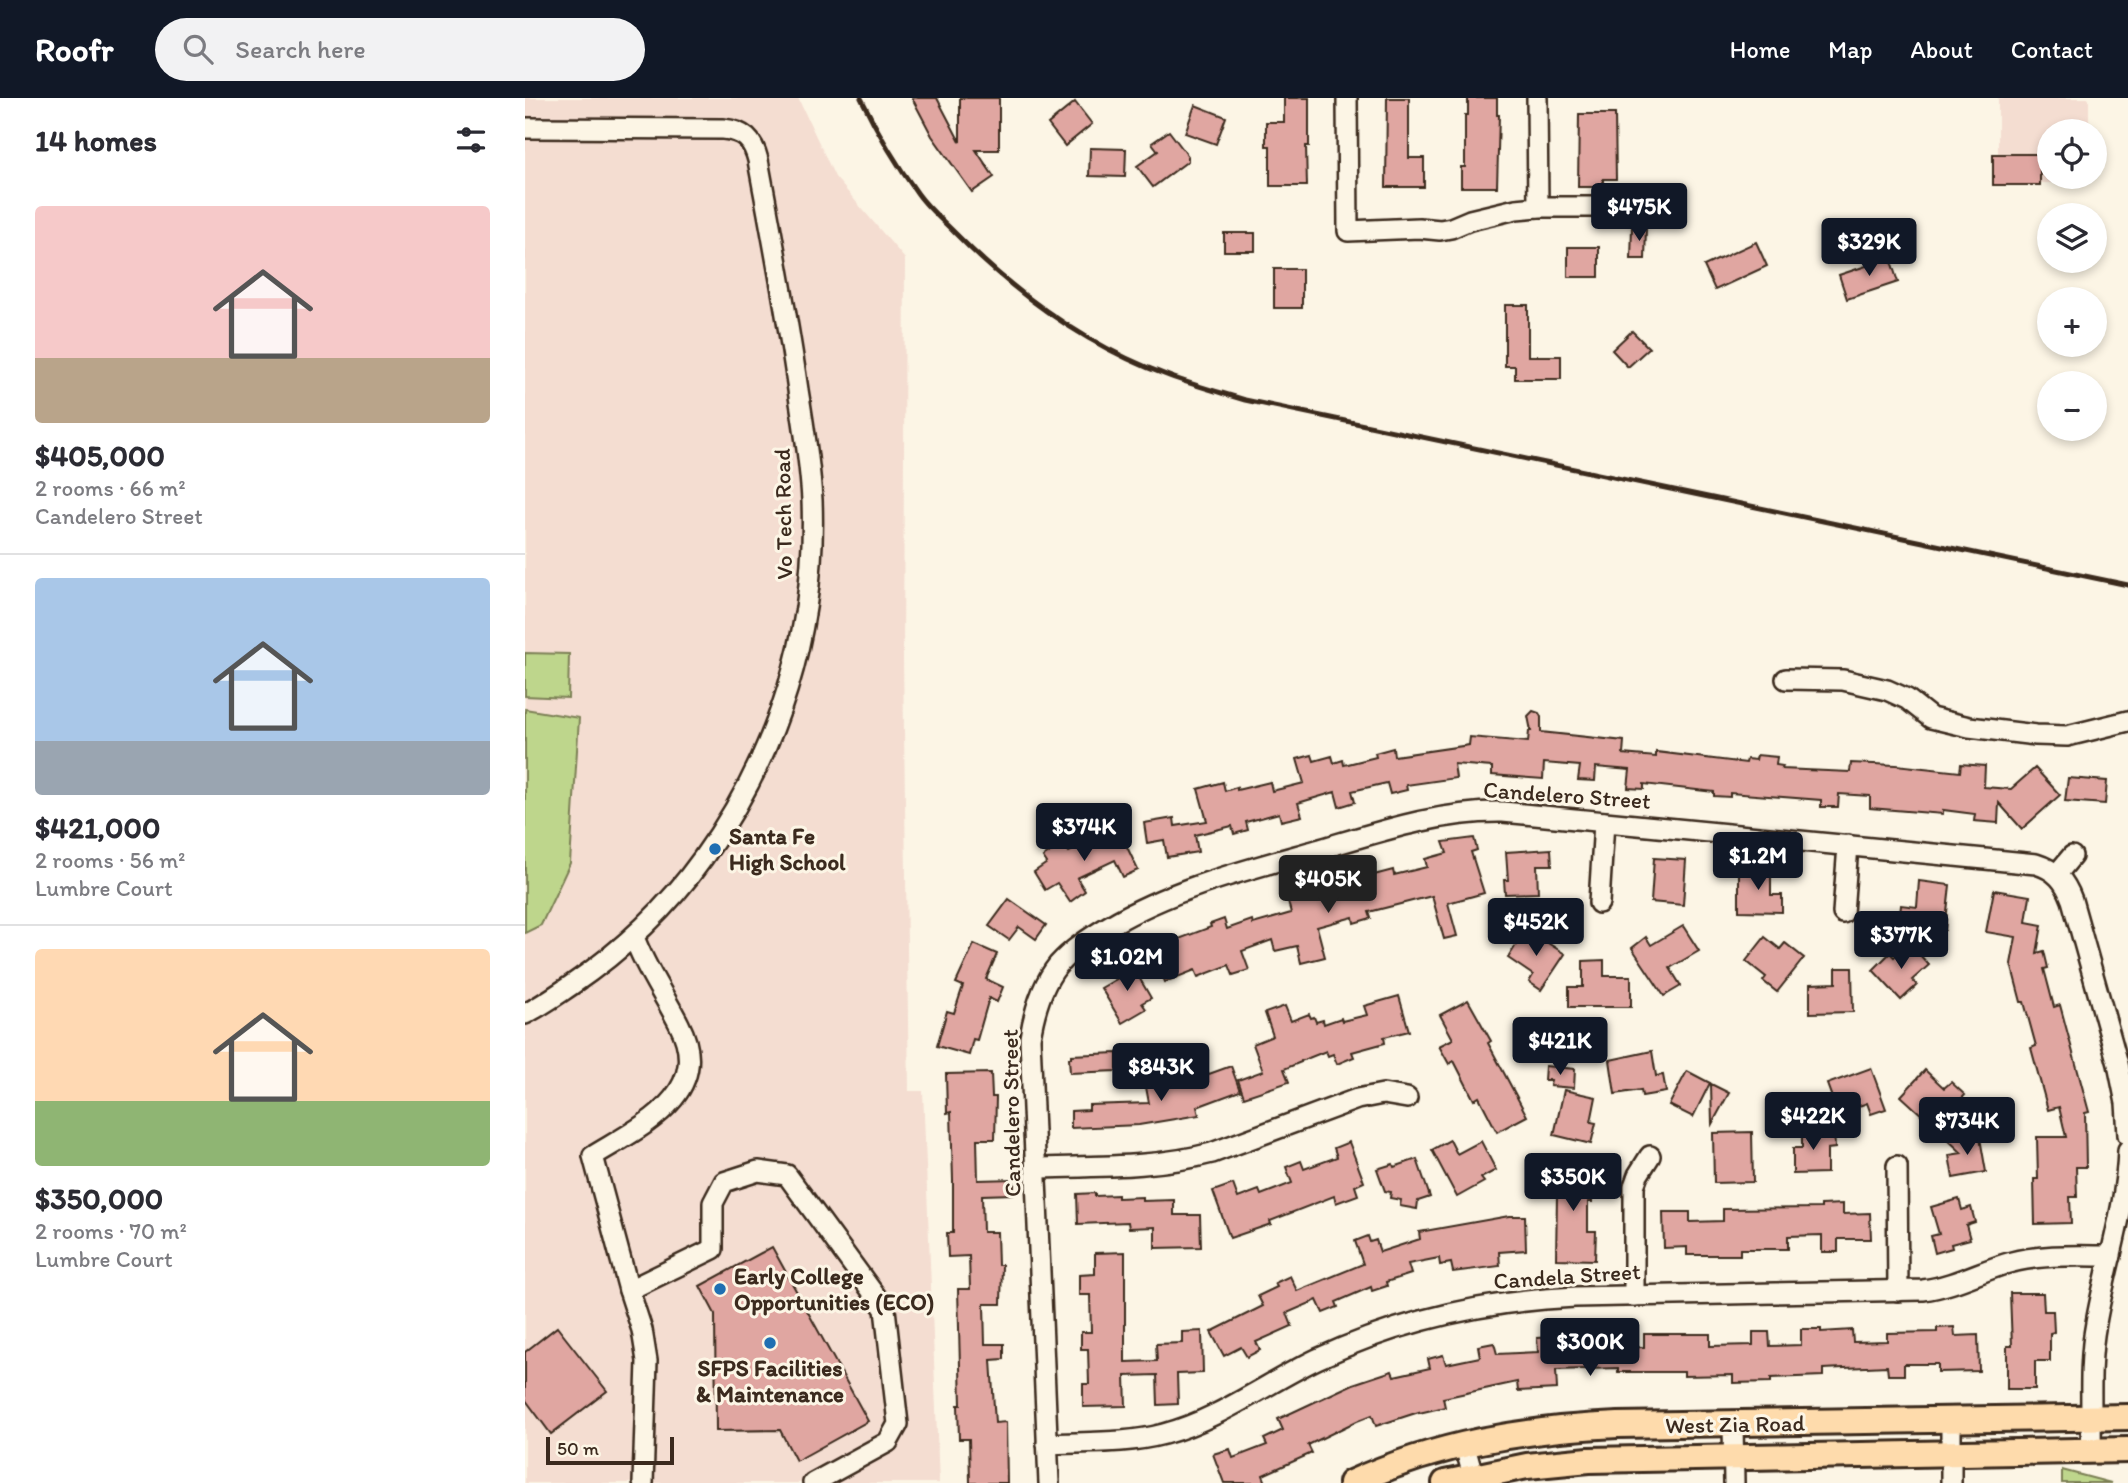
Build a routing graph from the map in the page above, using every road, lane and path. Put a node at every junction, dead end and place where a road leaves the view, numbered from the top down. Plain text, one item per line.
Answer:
1 (1347, 98) edge
2 (1537, 98) edge
3 (525, 128) edge
4 (1640, 199) dead end
5 (1538, 206) junction
6 (1786, 679) dead end
7 (2128, 721) edge
8 (1604, 822) junction
9 (1848, 845) junction
10 (2072, 856) dead end
11 (2057, 874) junction
12 (1599, 903) dead end
13 (1843, 913) dead end
14 (637, 946) junction
15 (525, 1014) edge
16 (1407, 1098) dead end
17 (2128, 1135) edge
18 (2128, 1150) edge
19 (1650, 1156) dead end
20 (1896, 1166) dead end
21 (1035, 1168) junction
22 (2111, 1256) junction
23 (629, 1290) junction
24 (1898, 1291) junction
25 (1635, 1296) junction
26 (2092, 1417) junction
27 (2128, 1417) edge
28 (1951, 1420) junction
29 (1733, 1424) junction
30 (1464, 1443) junction
31 (1047, 1444) junction
32 (2128, 1450) edge
33 (2091, 1451) junction
34 (1951, 1453) junction
35 (1734, 1457) junction
36 (1474, 1479) edge
37 (643, 1483) edge
38 (813, 1483) edge
39 (1049, 1483) edge
40 (1350, 1483) edge
41 (1445, 1483) edge
42 (1734, 1483) edge
43 (1951, 1483) edge

1 - 5 street
2 - 5 street
3 - 14 street, Vo Tech Road
4 - 5 street
6 - 7 street
8 - 9 street, Candelero Street
8 - 12 street
8 - 21 street, Candelero Street
9 - 11 street, Candelero Street
9 - 13 street
10 - 11 street
11 - 17 street
14 - 15 street, Vo Tech Road
14 - 23 street
16 - 21 street
18 - 22 street
19 - 25 street
20 - 24 street
21 - 31 street, Candelero Street
22 - 24 street, Candela Street
22 - 26 street
23 - 37 street
23 - 38 street
24 - 25 street, Candela Street
25 - 31 street, Candela Street
26 - 27 main road, West Zia Road
26 - 28 main road, West Zia Road
26 - 33 street
28 - 29 main road, West Zia Road
28 - 34 street
29 - 30 main road, West Zia Road
29 - 35 street
30 - 36 street
30 - 40 main road, West Zia Road
31 - 39 street, Candelero Street
32 - 33 main road, West Zia Road
33 - 34 main road, West Zia Road
34 - 35 main road, West Zia Road
34 - 43 street
35 - 36 main road, West Zia Road
35 - 42 street
36 - 41 main road, West Zia Road

